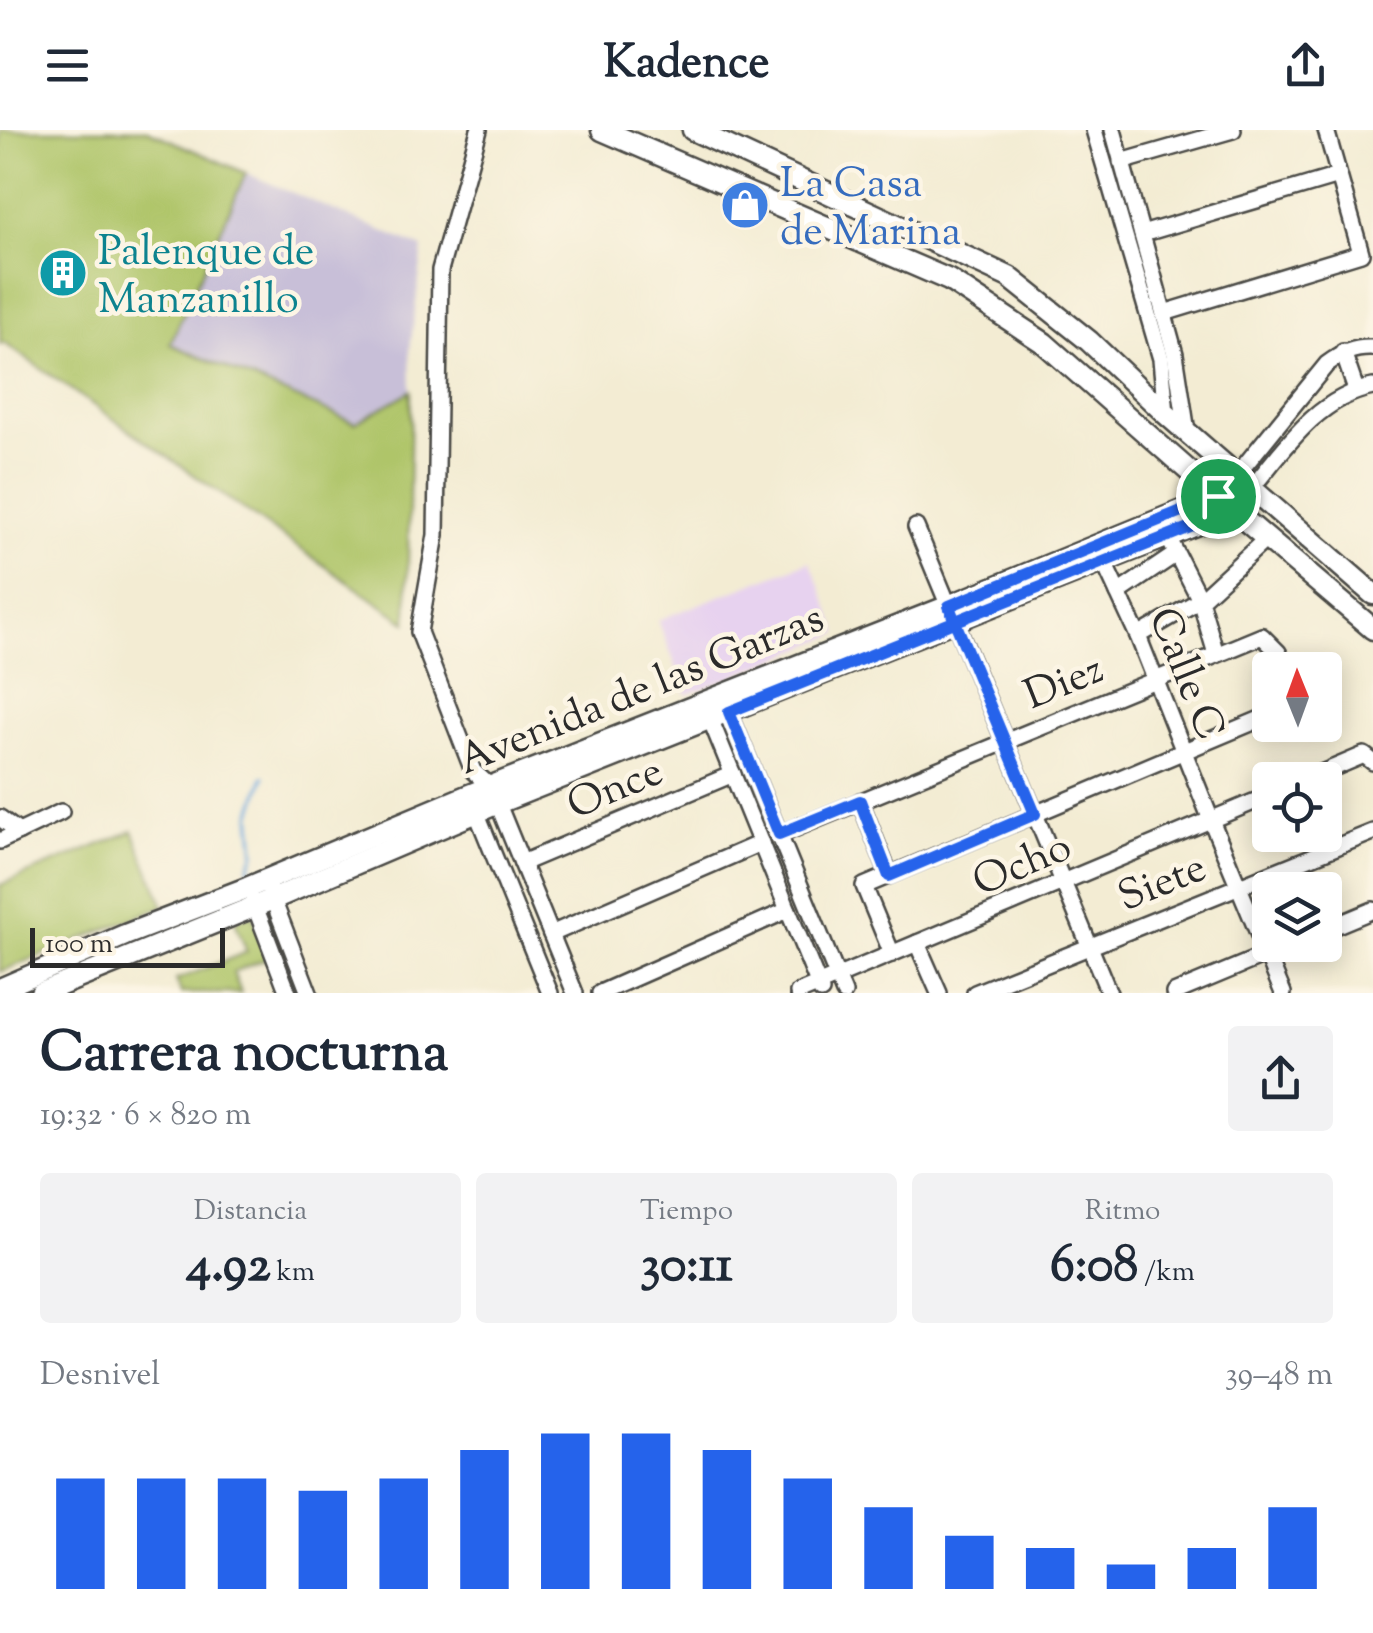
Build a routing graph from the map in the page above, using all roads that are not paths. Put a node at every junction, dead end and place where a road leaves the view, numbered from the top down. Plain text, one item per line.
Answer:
1 (479, 130) edge
2 (602, 130) edge
3 (694, 130) edge
4 (1094, 130) edge
5 (1113, 130) edge
6 (1233, 130) edge
7 (1326, 130) edge
8 (1121, 162) junction
9 (1338, 176) junction
10 (1142, 234) junction
11 (1164, 313) junction
12 (1373, 348) edge
13 (1343, 352) junction
14 (1373, 388) edge
15 (1356, 390) junction
16 (1166, 414) junction
17 (1187, 432) junction
18 (1244, 483) junction
19 (1226, 503) junction
20 (916, 527) dead end
21 (1267, 538) junction
22 (1172, 545) junction
23 (1100, 554) junction
24 (1118, 593) junction
25 (1373, 594) edge
26 (1200, 600) junction
27 (952, 614) junction
28 (1373, 629) edge
29 (1138, 636) junction
30 (1278, 652) edge
31 (1216, 654) junction
32 (1154, 680) junction
33 (716, 707) junction
34 (1252, 723) edge
35 (1004, 742) junction
36 (1184, 751) junction
37 (1369, 759) edge
38 (1342, 768) edge
39 (473, 771) junction
40 (733, 774) junction
41 (494, 795) junction
42 (860, 801) junction
43 (473, 803) junction
44 (1252, 803) edge
45 (61, 812) dead end
46 (1035, 814) junction
47 (0, 818) edge
48 (1211, 820) junction
49 (19, 832) junction
50 (1373, 832) edge
51 (779, 834) junction
52 (0, 840) edge
53 (761, 844) junction
54 (522, 863) junction
55 (889, 876) junction
56 (1063, 882) junction
57 (1240, 886) junction
58 (260, 893) junction
59 (788, 910) junction
60 (1373, 910) edge
61 (1252, 915) edge
62 (1342, 923) edge
63 (551, 934) junction
64 (917, 943) junction
65 (1089, 947) junction
66 (892, 954) junction
67 (1252, 961) edge
68 (1271, 962) edge
69 (837, 977) junction
70 (0, 989) edge
71 (820, 989) edge
72 (41, 993) edge
73 (288, 993) edge
74 (309, 993) edge
75 (550, 993) edge
76 (575, 993) edge
77 (600, 993) edge
78 (798, 993) edge
79 (844, 993) edge
80 (938, 993) edge
81 (975, 993) edge
82 (1108, 993) edge
83 (1174, 993) edge
84 (1284, 993) edge

1 - 39 street
2 - 19 main road
3 - 16 main road
4 - 16 street
5 - 8 street
6 - 8 street
7 - 9 street
8 - 10 street
9 - 10 street
9 - 11 street
10 - 11 street
11 - 17 street
12 - 13 street
13 - 15 street
13 - 18 street
14 - 15 street
15 - 18 street
16 - 17 main road
17 - 18 main road
18 - 19 main road
18 - 25 main road
19 - 21 main road
19 - 22 main road
19 - 23 main road, Avenida de las Garzas
20 - 27 street
21 - 26 street
21 - 28 main road
22 - 23 main road
22 - 24 street
22 - 26 street
23 - 24 street, Calle C
23 - 27 main road, Avenida de las Garzas
24 - 29 street, Calle C
26 - 29 street
26 - 31 street
27 - 33 main road, Avenida de las Garzas
27 - 35 street
29 - 32 street, Calle C
30 - 31 street, Diez
31 - 32 street, Diez
32 - 35 street, Diez
32 - 36 street, Calle C
33 - 40 street
33 - 41 main road, Avenida de las Garzas
33 - 51 street
34 - 36 street
35 - 42 street, Diez
35 - 46 street
36 - 46 street
36 - 48 street, Calle C
37 - 38 street
39 - 41 street
39 - 43 street
40 - 53 street
40 - 54 street, Once
41 - 43 main road, Avenida de las Garzas
41 - 54 street
42 - 51 street, Diez
42 - 55 street
43 - 58 main road, Avenida de las Garzas
43 - 75 street
44 - 48 street, Ocho
45 - 49 street
46 - 55 street
46 - 56 street
47 - 49 street
48 - 56 street, Ocho
48 - 57 street, Calle C
49 - 52 street
50 - 57 street, Siete
51 - 69 street
53 - 59 street
53 - 63 street
54 - 63 street
55 - 66 street
56 - 64 street, Ocho
56 - 65 street
57 - 61 street, Calle C
57 - 65 street, Siete
58 - 70 main road, Avenida de las Garzas
58 - 72 main road
58 - 73 street
58 - 74 street
59 - 71 street
59 - 77 street
60 - 62 street
63 - 76 street
64 - 66 street, Ocho
64 - 80 street
65 - 81 street, Siete
65 - 82 street
66 - 69 street, Ocho
67 - 83 street
68 - 84 street, Calle C
69 - 71 street, Ocho
69 - 79 street
71 - 78 street, Ocho

